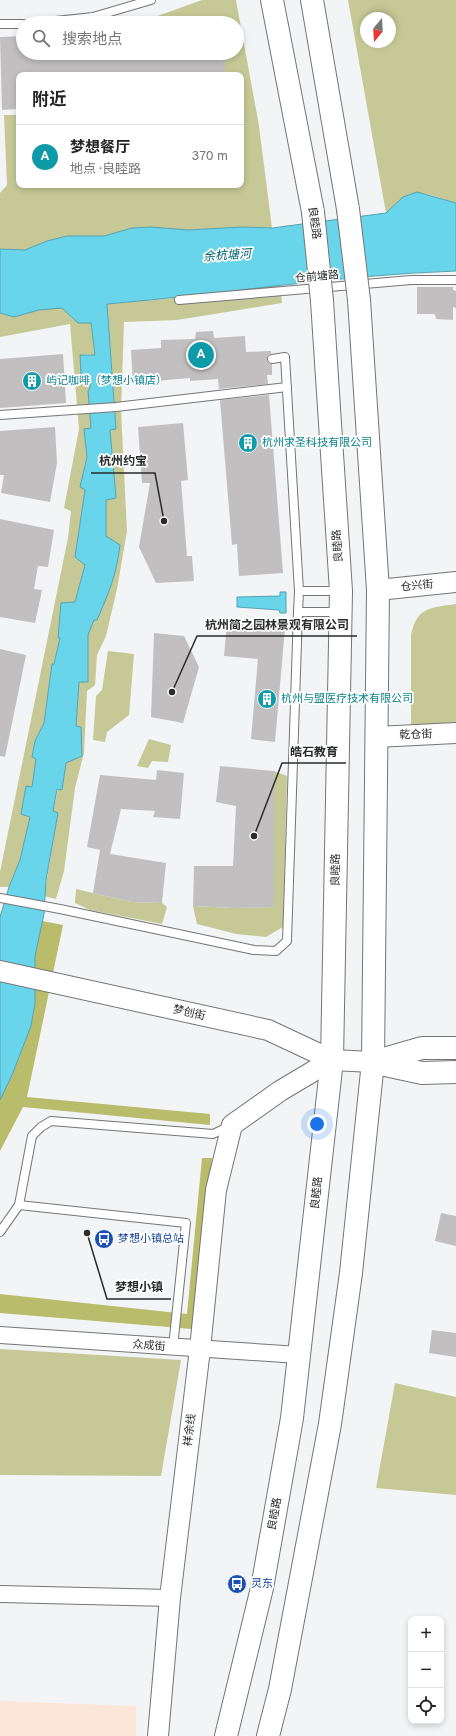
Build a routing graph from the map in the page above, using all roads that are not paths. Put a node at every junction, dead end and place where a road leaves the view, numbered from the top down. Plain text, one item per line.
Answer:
1 (151, 0) edge
2 (272, 0) edge
3 (312, 0) edge
4 (96, 16) edge
5 (0, 24) edge
6 (16, 24) edge
7 (456, 280) edge
8 (179, 300) dead end
9 (272, 359) dead end
10 (286, 387) junction
11 (0, 416) edge
12 (456, 582) edge
13 (378, 590) junction
14 (299, 591) junction
15 (341, 602) junction
16 (298, 612) junction
17 (456, 734) edge
18 (376, 737) junction
19 (0, 898) edge
20 (0, 971) edge
21 (456, 1048) edge
22 (332, 1060) junction
23 (373, 1062) junction
24 (456, 1072) edge
25 (232, 1125) junction
26 (19, 1205) junction
27 (0, 1232) edge
28 (0, 1335) edge
29 (173, 1347) junction
30 (200, 1349) junction
31 (299, 1355) junction
32 (0, 1594) edge
33 (170, 1598) junction
34 (158, 1736) edge
35 (226, 1736) edge
36 (268, 1736) edge

1 - 4 lane
2 - 15 main road, 良睦路, bridge
3 - 13 main road, bridge
5 - 6 lane
7 - 8 lane, 仓前塘路
9 - 10 lane
10 - 11 lane
10 - 14 lane
12 - 13 street, 仓兴街
13 - 18 main road
14 - 15 lane
14 - 16 lane
15 - 16 lane
15 - 22 main road, 良睦路
16 - 19 lane
17 - 18 street, 乾仓街
18 - 23 main road
20 - 22 street, 梦创街
21 - 23 main road
22 - 23 street, 梦创街
22 - 25 street
22 - 31 main road, 良睦路
23 - 24 main road
23 - 36 main road
25 - 26 lane
25 - 30 street, 祥余线
26 - 27 lane
26 - 29 lane
28 - 29 street, 众成街
29 - 30 street, 众成街
30 - 31 street, 众成街
30 - 33 street, 祥余线
31 - 35 main road, 良睦路
32 - 33 street
33 - 34 street, 祥余线

